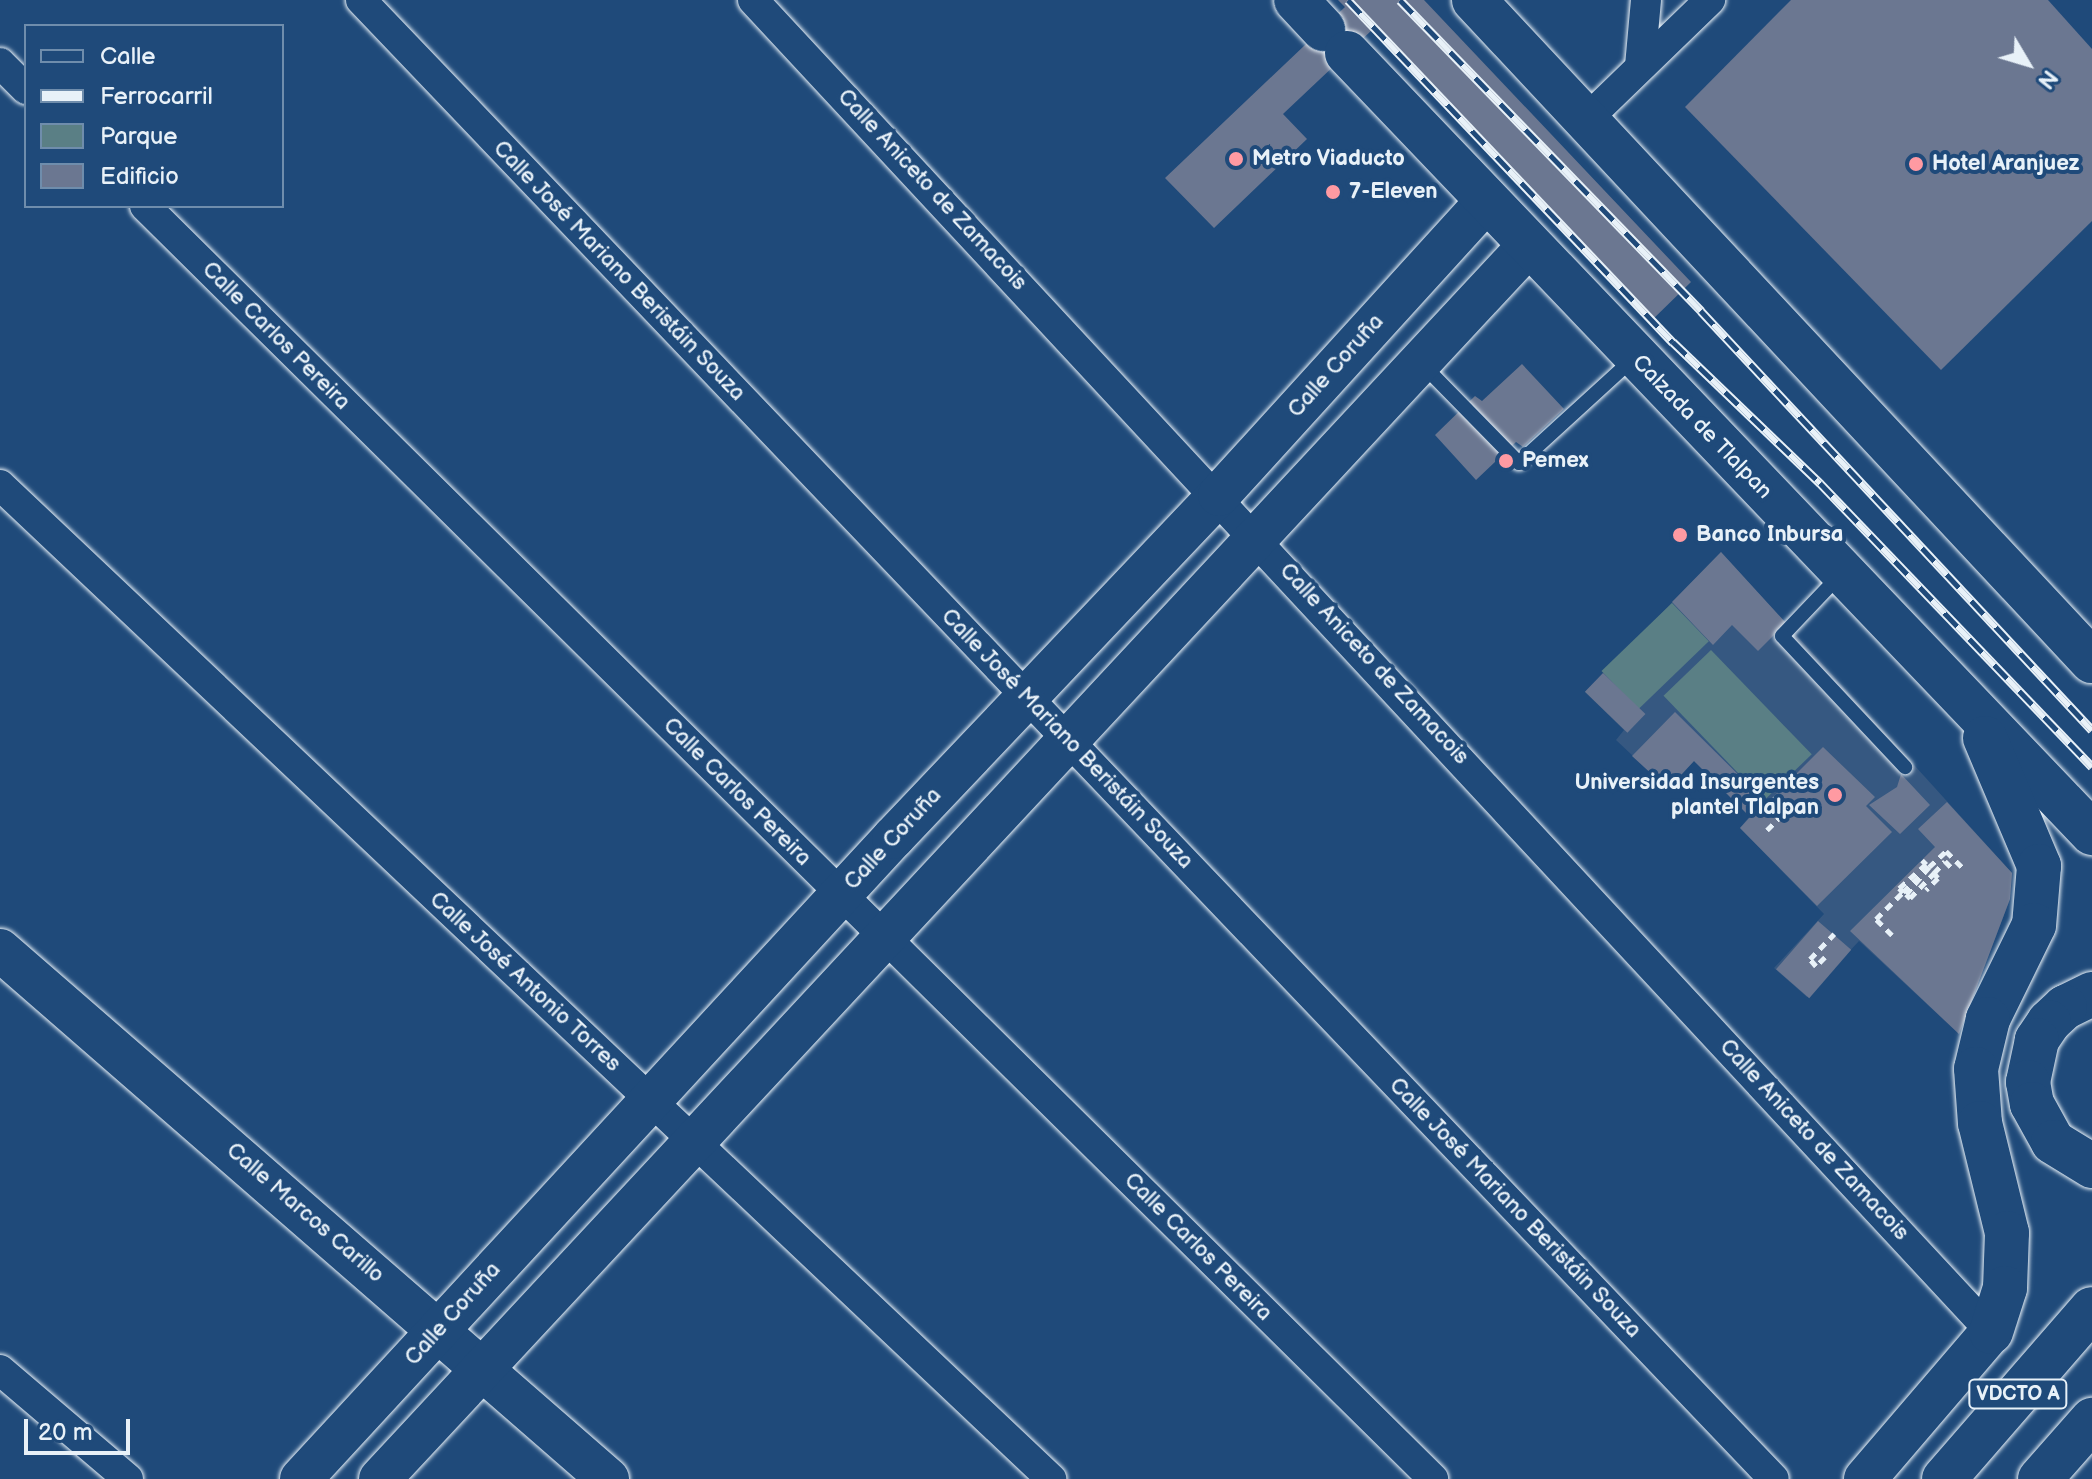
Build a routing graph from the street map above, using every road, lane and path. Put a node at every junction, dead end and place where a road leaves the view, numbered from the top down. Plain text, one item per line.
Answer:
1 (361, 0) edge
2 (753, 0) edge
3 (1474, 0) edge
4 (1646, 0) edge
5 (1710, 0) edge
6 (1322, 27) edge
7 (0, 63) edge
8 (1640, 66) junction
9 (24, 87) edge
10 (1586, 120) junction
11 (1487, 200) junction
12 (147, 208) edge
13 (1529, 245) junction
14 (1635, 356) junction
15 (1420, 362) junction
16 (0, 485) edge
17 (1219, 495) junction
18 (1257, 537) junction
19 (1993, 556) junction
20 (1842, 573) junction
21 (2092, 619) edge
22 (2092, 661) edge
23 (1027, 697) junction
24 (1972, 711) junction
25 (1068, 740) junction
26 (1905, 767) dead end
27 (1774, 796) dead end
28 (1767, 830) dead end
29 (2092, 833) edge
30 (1922, 860) dead end
31 (1929, 867) junction
32 (1951, 867) dead end
33 (1963, 868) dead end
34 (1934, 873) junction
35 (1926, 890) dead end
36 (1903, 892) junction
37 (841, 894) junction
38 (1834, 934) dead end
39 (1892, 935) dead end
40 (884, 938) junction
41 (0, 950) edge
42 (1825, 957) dead end
43 (2092, 994) edge
44 (650, 1100) junction
45 (694, 1142) junction
46 (2092, 1166) edge
47 (2092, 1309) edge
48 (439, 1330) junction
49 (1991, 1332) junction
50 (483, 1369) junction
51 (0, 1370) edge
52 (2092, 1420) edge
53 (128, 1479) edge
54 (301, 1479) edge
55 (380, 1479) edge
56 (608, 1479) edge
57 (1051, 1479) edge
58 (1433, 1479) edge
59 (1774, 1479) edge
60 (1865, 1479) edge
61 (1944, 1479) edge
62 (2040, 1479) edge

1 - 23 street, Calle José Mariano Beristáin Souza
2 - 17 street, Calle Aniceto de Zamacois
3 - 10 highway
4 - 8 street
5 - 8 street
6 - 11 highway, Calzada de Tlalpan
7 - 9 street
8 - 10 street
10 - 19 highway
11 - 13 highway, Calzada de Tlalpan
11 - 17 street, Calle Coruña
12 - 37 street, Calle Carlos Pereira
13 - 14 highway, Calzada de Tlalpan
13 - 15 street
14 - 15 lane
14 - 20 highway, Calzada de Tlalpan
15 - 18 street
16 - 44 street, Calle José Antonio Torres
17 - 18 street, Calle Aniceto de Zamacois
17 - 23 street, Calle Coruña
18 - 25 street
18 - 49 street, Calle Aniceto de Zamacois
19 - 21 highway
19 - 22 highway
20 - 24 highway, Calzada de Tlalpan
20 - 26 lane
23 - 25 street, Calle José Mariano Beristáin Souza
23 - 37 street, Calle Coruña
24 - 29 highway, Calzada de Tlalpan
24 - 49 highway
25 - 40 street
25 - 59 street, Calle José Mariano Beristáin Souza
27 - 28 path
30 - 36 path
31 - 33 path
31 - 34 path
31 - 36 path
32 - 34 path
34 - 35 path
36 - 39 path
37 - 40 street, Calle Carlos Pereira
37 - 44 street, Calle Coruña
38 - 42 path
40 - 45 street
40 - 58 street, Calle Carlos Pereira
41 - 48 street, Calle Marcos Carillo
43 - 46 highway
44 - 45 street, Calle José Antonio Torres
44 - 48 street, Calle Coruña
45 - 50 street
45 - 57 street, Calle José Antonio Torres
47 - 61 highway, VDCTO A
48 - 50 street, Calle Marcos Carillo
48 - 54 street, Calle Coruña
49 - 60 street
50 - 55 street
50 - 56 street, Calle Marcos Carillo
51 - 53 street
52 - 62 highway, VDCTO A

